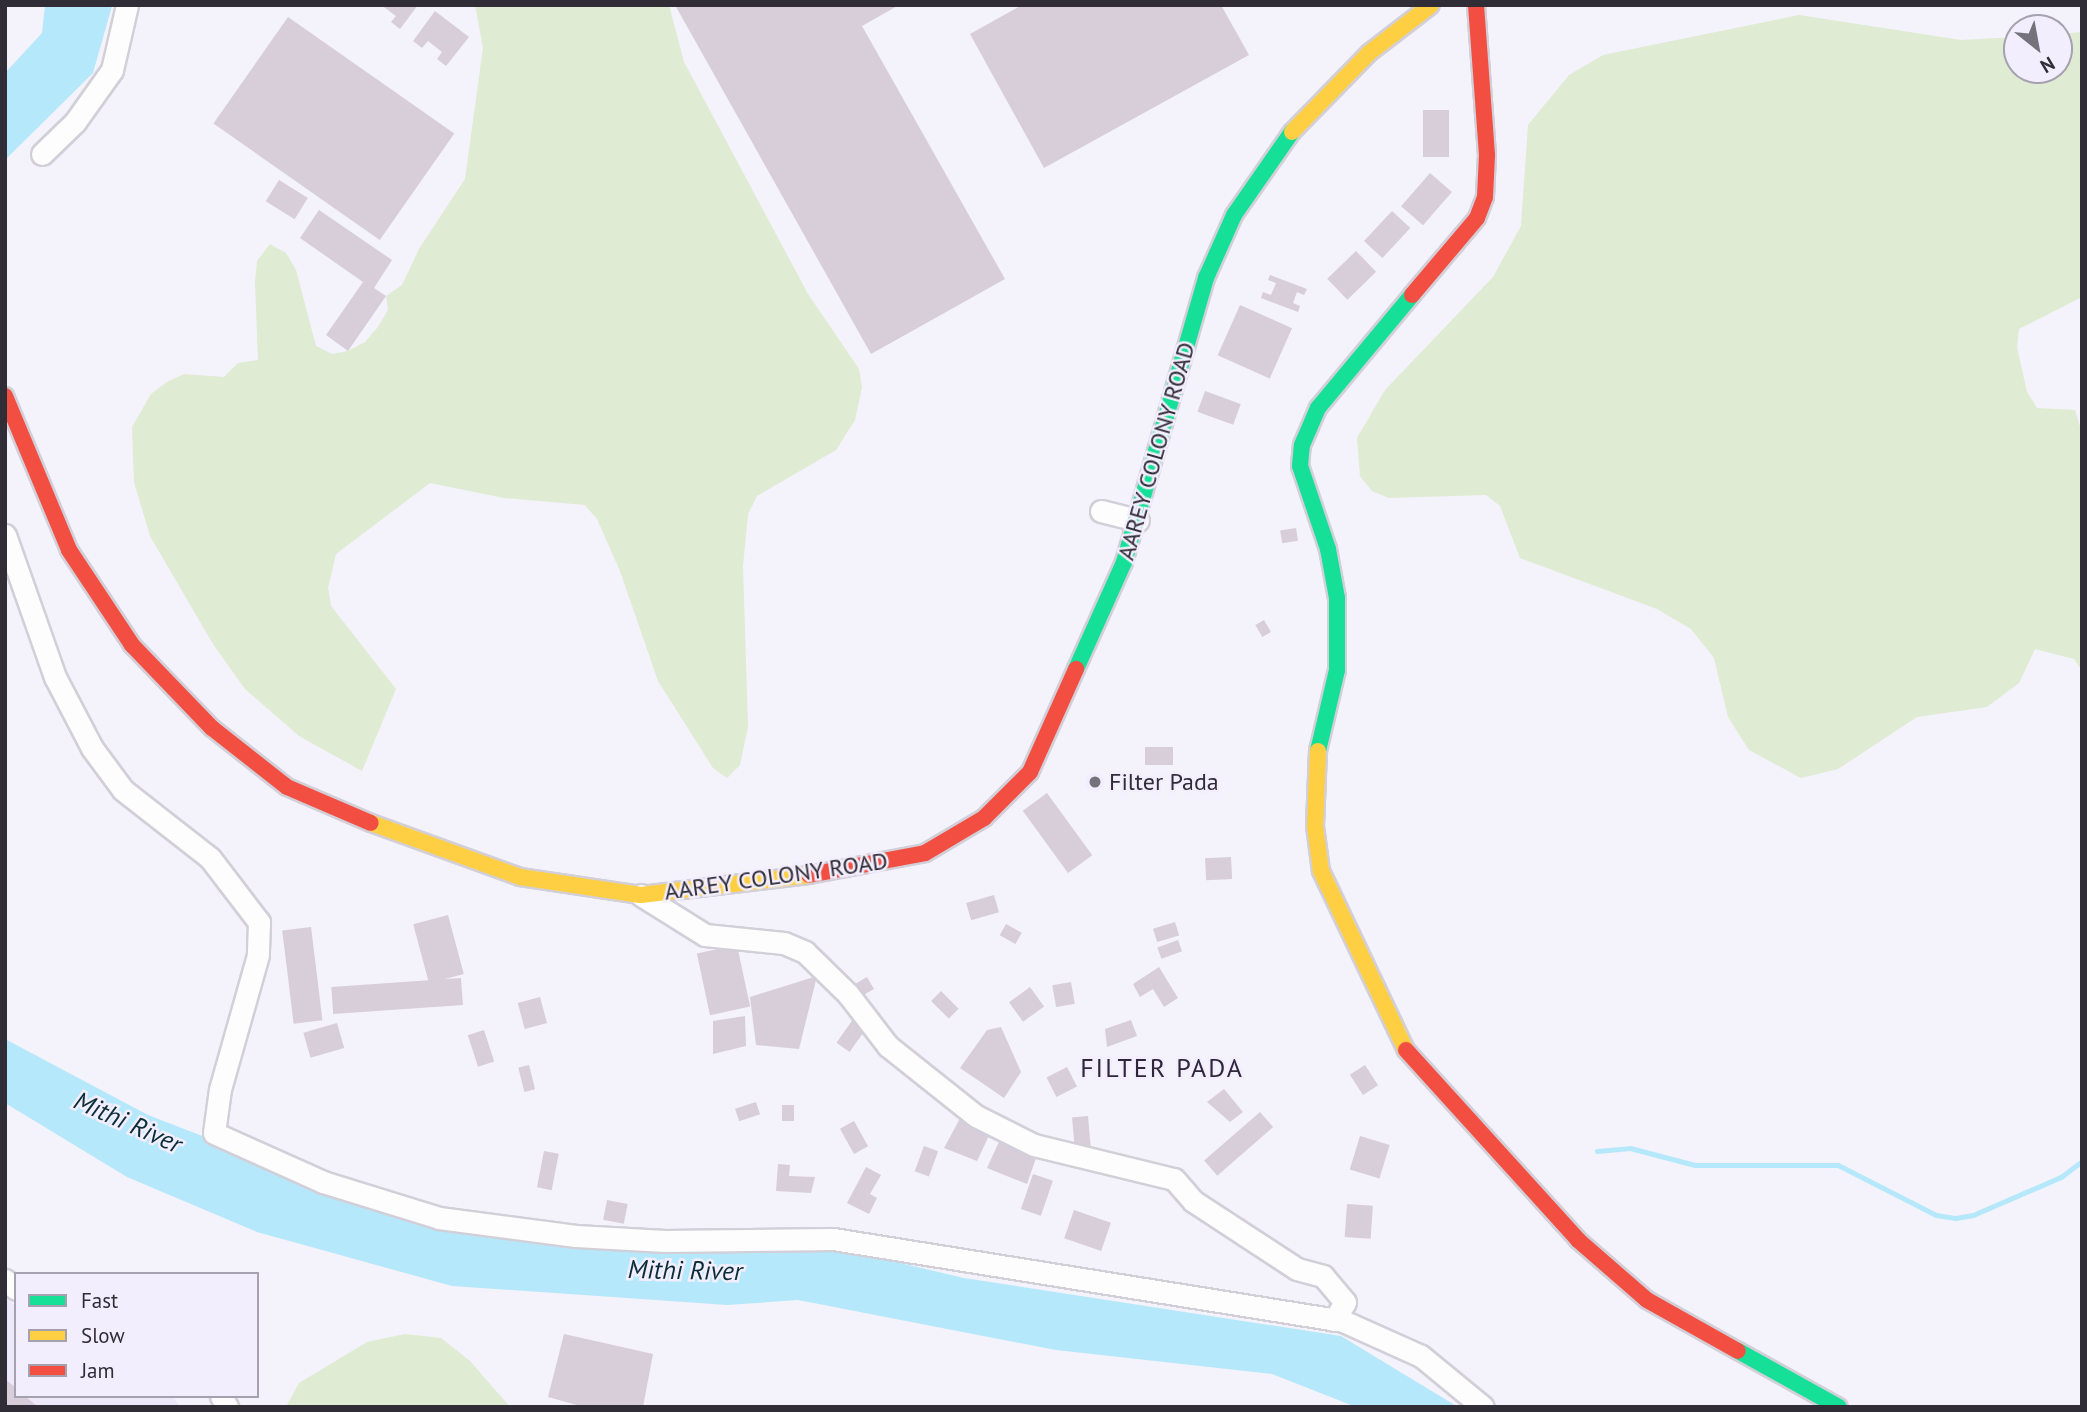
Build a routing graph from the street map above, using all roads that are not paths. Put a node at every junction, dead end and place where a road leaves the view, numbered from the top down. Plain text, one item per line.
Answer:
1 (127, 5) edge
2 (1431, 5) edge
3 (1476, 5) edge
4 (42, 154) dead end
5 (5, 396) edge
6 (1101, 511) dead end
7 (1138, 520) junction
8 (5, 535) edge
9 (641, 895) junction
10 (1334, 1320) junction
11 (1483, 1407) edge
12 (1839, 1407) edge

1 - 4 street
2 - 7 main road, AAREY COLONY ROAD
3 - 12 main road
5 - 9 main road, AAREY COLONY ROAD
6 - 7 street
7 - 9 main road, AAREY COLONY ROAD
8 - 10 street
9 - 10 street
10 - 11 street

